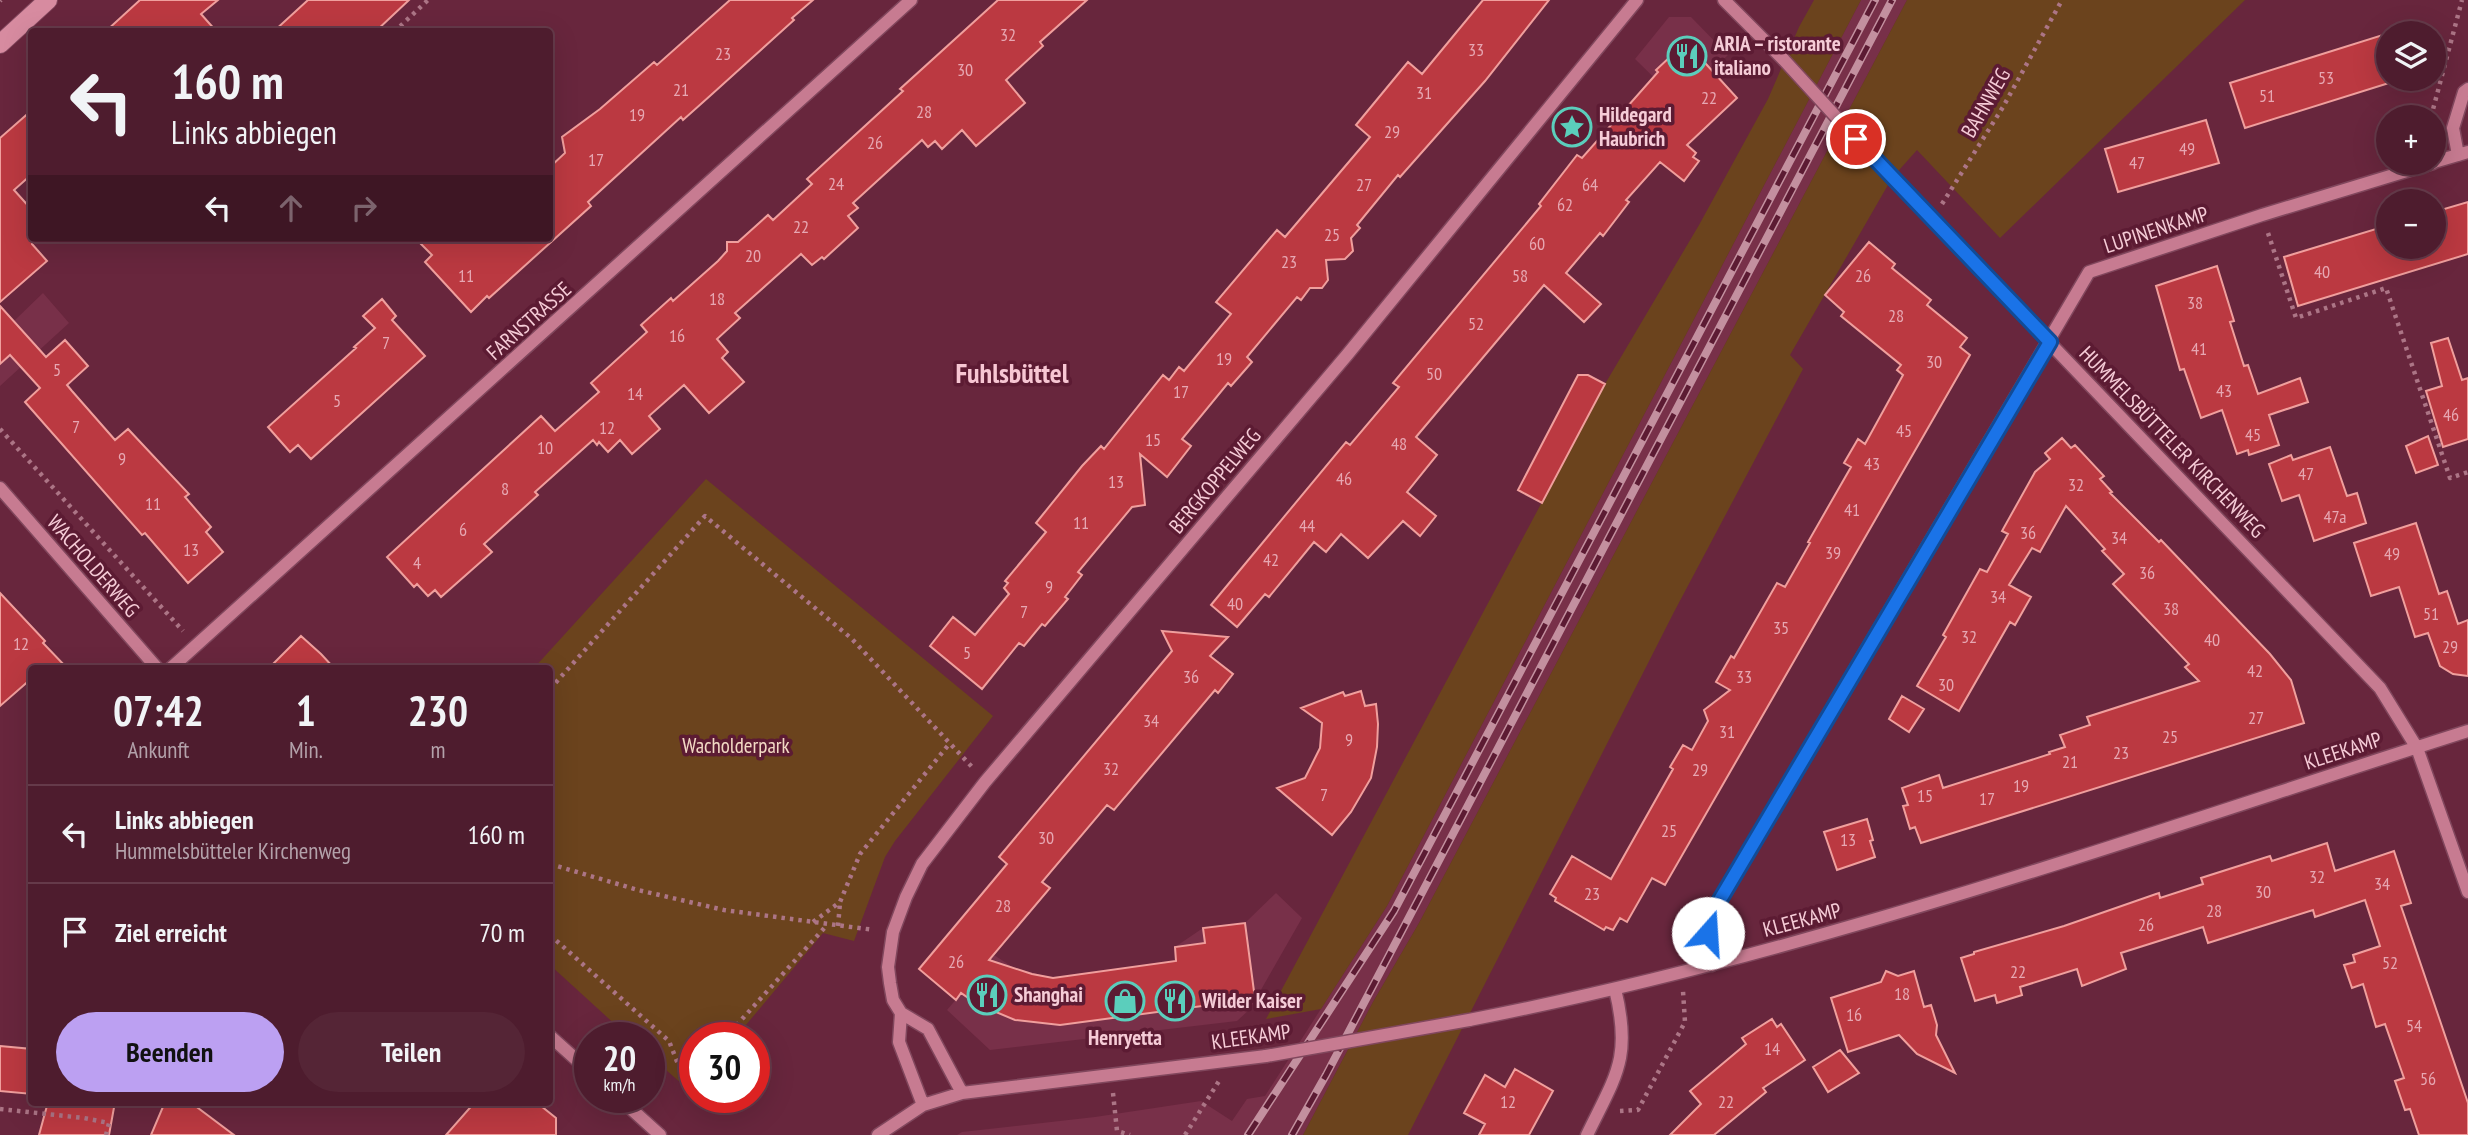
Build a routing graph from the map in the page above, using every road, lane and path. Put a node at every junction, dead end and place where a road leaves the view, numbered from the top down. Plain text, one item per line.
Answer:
1 (48, 0) edge
2 (428, 0) edge
3 (911, 0) edge
4 (1637, 0) edge
5 (1724, 0) edge
6 (2062, 0) edge
7 (2462, 0) edge
8 (398, 28) edge
9 (0, 44) edge
10 (2468, 89) edge
11 (2434, 105) edge
12 (2463, 154) edge
13 (2446, 159) edge
14 (2394, 175) edge
15 (2262, 215) junction
16 (1931, 219) junction
17 (2050, 342) junction
18 (0, 429) edge
19 (2468, 472) edge
20 (0, 488) edge
21 (186, 634) dead end
22 (154, 665) edge
23 (175, 665) edge
24 (553, 686) edge
25 (2468, 731) edge
26 (950, 743) junction
27 (2417, 748) junction
28 (985, 782) junction
29 (553, 865) edge
30 (2468, 892) edge
31 (840, 902) junction
32 (812, 923) junction
33 (827, 925) junction
34 (838, 926) junction
35 (893, 932) junction
36 (553, 938) edge
37 (1712, 965) junction
38 (1682, 972) junction
39 (1615, 989) junction
40 (901, 1013) junction
41 (739, 1022) edge
42 (553, 1039) edge
43 (574, 1058) edge
44 (1233, 1060) junction
45 (679, 1067) edge
46 (1113, 1091) dead end
47 (962, 1093) junction
48 (923, 1105) junction
49 (0, 1109) edge
50 (636, 1113) edge
51 (1598, 1113) junction
52 (106, 1135) edge
53 (660, 1135) edge
54 (877, 1135) edge
55 (1130, 1135) edge
56 (1185, 1135) edge
57 (1587, 1135) edge

1 - 9 main road
2 - 8 path
3 - 23 street, FARNSTRASSE
4 - 28 street, BERGKOPPELWEG
5 - 16 street, HUMMELSBÜTTELER KIRCHENWEG, bridge
6 - 16 path, BAHNWEG
7 - 11 path
10 - 12 street
12 - 13 street, LUPINENKAMP
14 - 15 street, LUPINENKAMP
15 - 17 street, LUPINENKAMP
15 - 19 path
16 - 17 street, HUMMELSBÜTTELER KIRCHENWEG
17 - 27 street, HUMMELSBÜTTELER KIRCHENWEG
17 - 37 street, LUPINENKAMP
18 - 21 path
20 - 22 street, WACHOLDERWEG
24 - 26 path
25 - 27 street, KLEEKAMP
26 - 28 path
26 - 31 path
27 - 30 street, HUMMELSBÜTTELER KIRCHENWEG
27 - 37 street, KLEEKAMP
28 - 35 street, BERGKOPPELWEG
29 - 32 path
31 - 32 path
31 - 34 path
32 - 33 path
33 - 34 path
33 - 41 path
34 - 35 path
35 - 40 street, BERGKOPPELWEG
36 - 45 path
37 - 38 street, KLEEKAMP
38 - 39 street, KLEEKAMP
38 - 51 path
39 - 44 street, KLEEKAMP, bridge
39 - 51 street
40 - 47 street
40 - 48 street, BERGKOPPELWEG
42 - 43 street
44 - 47 street, KLEEKAMP
44 - 56 path
46 - 55 path
47 - 48 street
48 - 54 street
49 - 52 path
50 - 53 street
51 - 57 street

